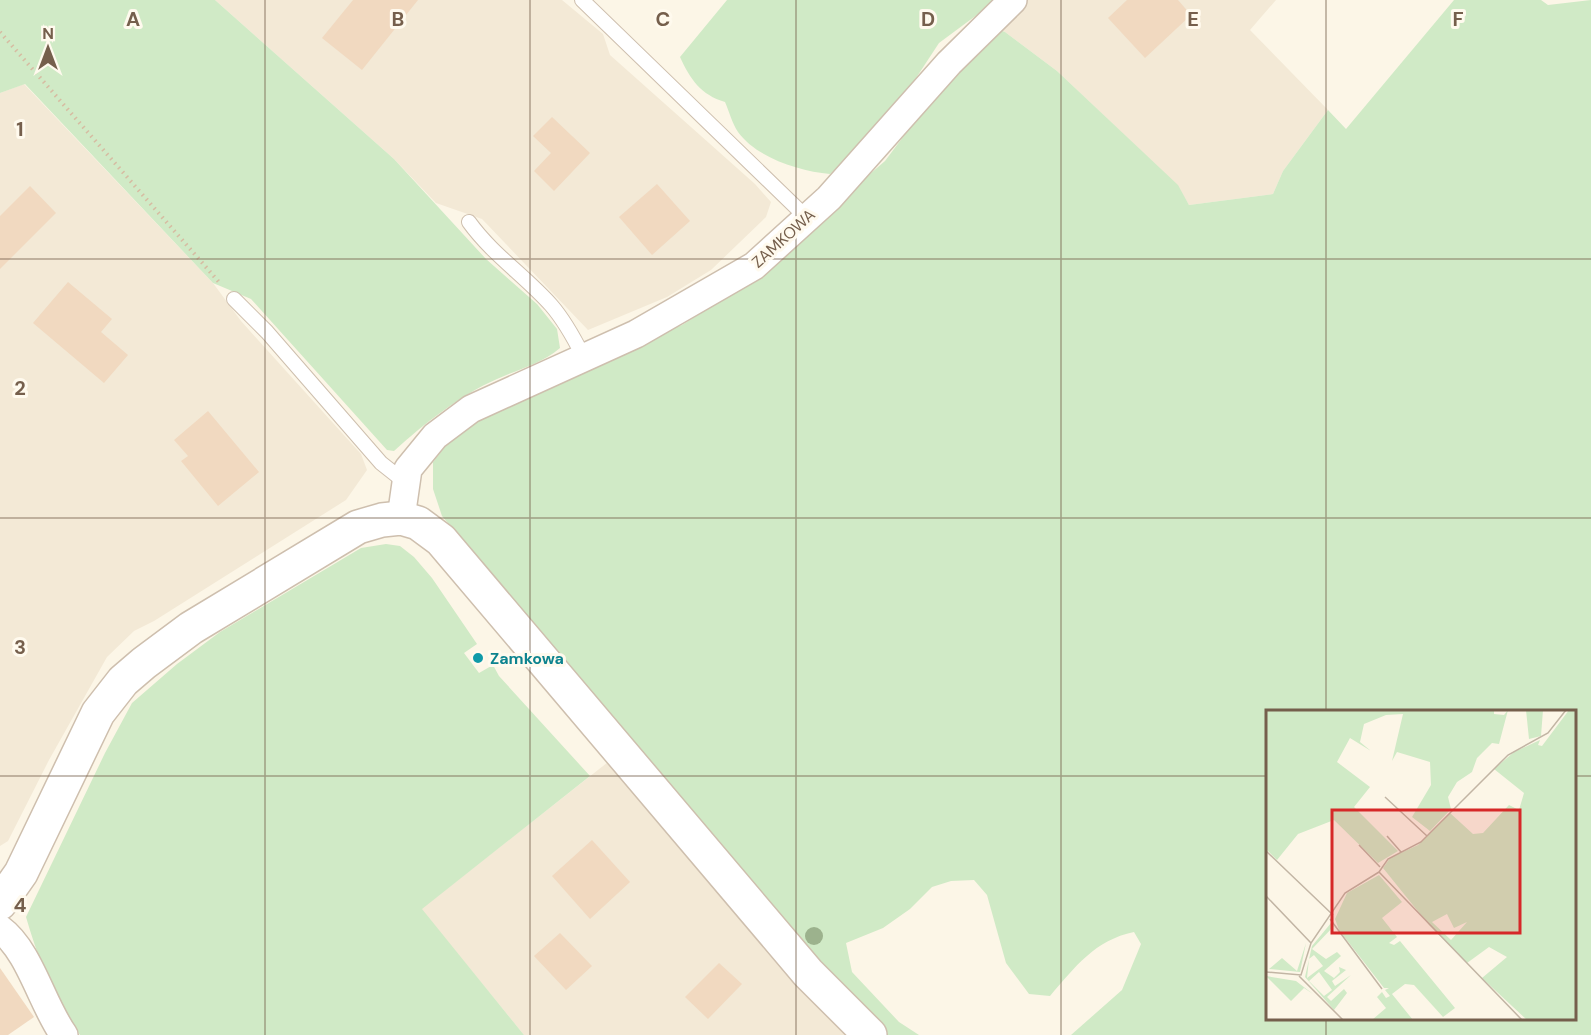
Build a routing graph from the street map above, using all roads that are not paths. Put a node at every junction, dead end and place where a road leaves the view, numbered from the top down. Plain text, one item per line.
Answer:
1 (582, 0) edge
2 (1013, 0) edge
3 (806, 217) junction
4 (469, 222) dead end
5 (234, 299) road end
6 (583, 356) junction
7 (405, 482) junction
8 (401, 518) junction
9 (4, 889) edge
10 (0, 929) edge
11 (64, 1035) edge
12 (870, 1035) edge

1 - 3 lane
2 - 3 street, ZAMKOWA
3 - 6 street, ZAMKOWA
4 - 6 lane
5 - 7 lane
6 - 7 street, ZAMKOWA
7 - 8 street, ZAMKOWA
8 - 9 street
8 - 12 street
10 - 11 street

